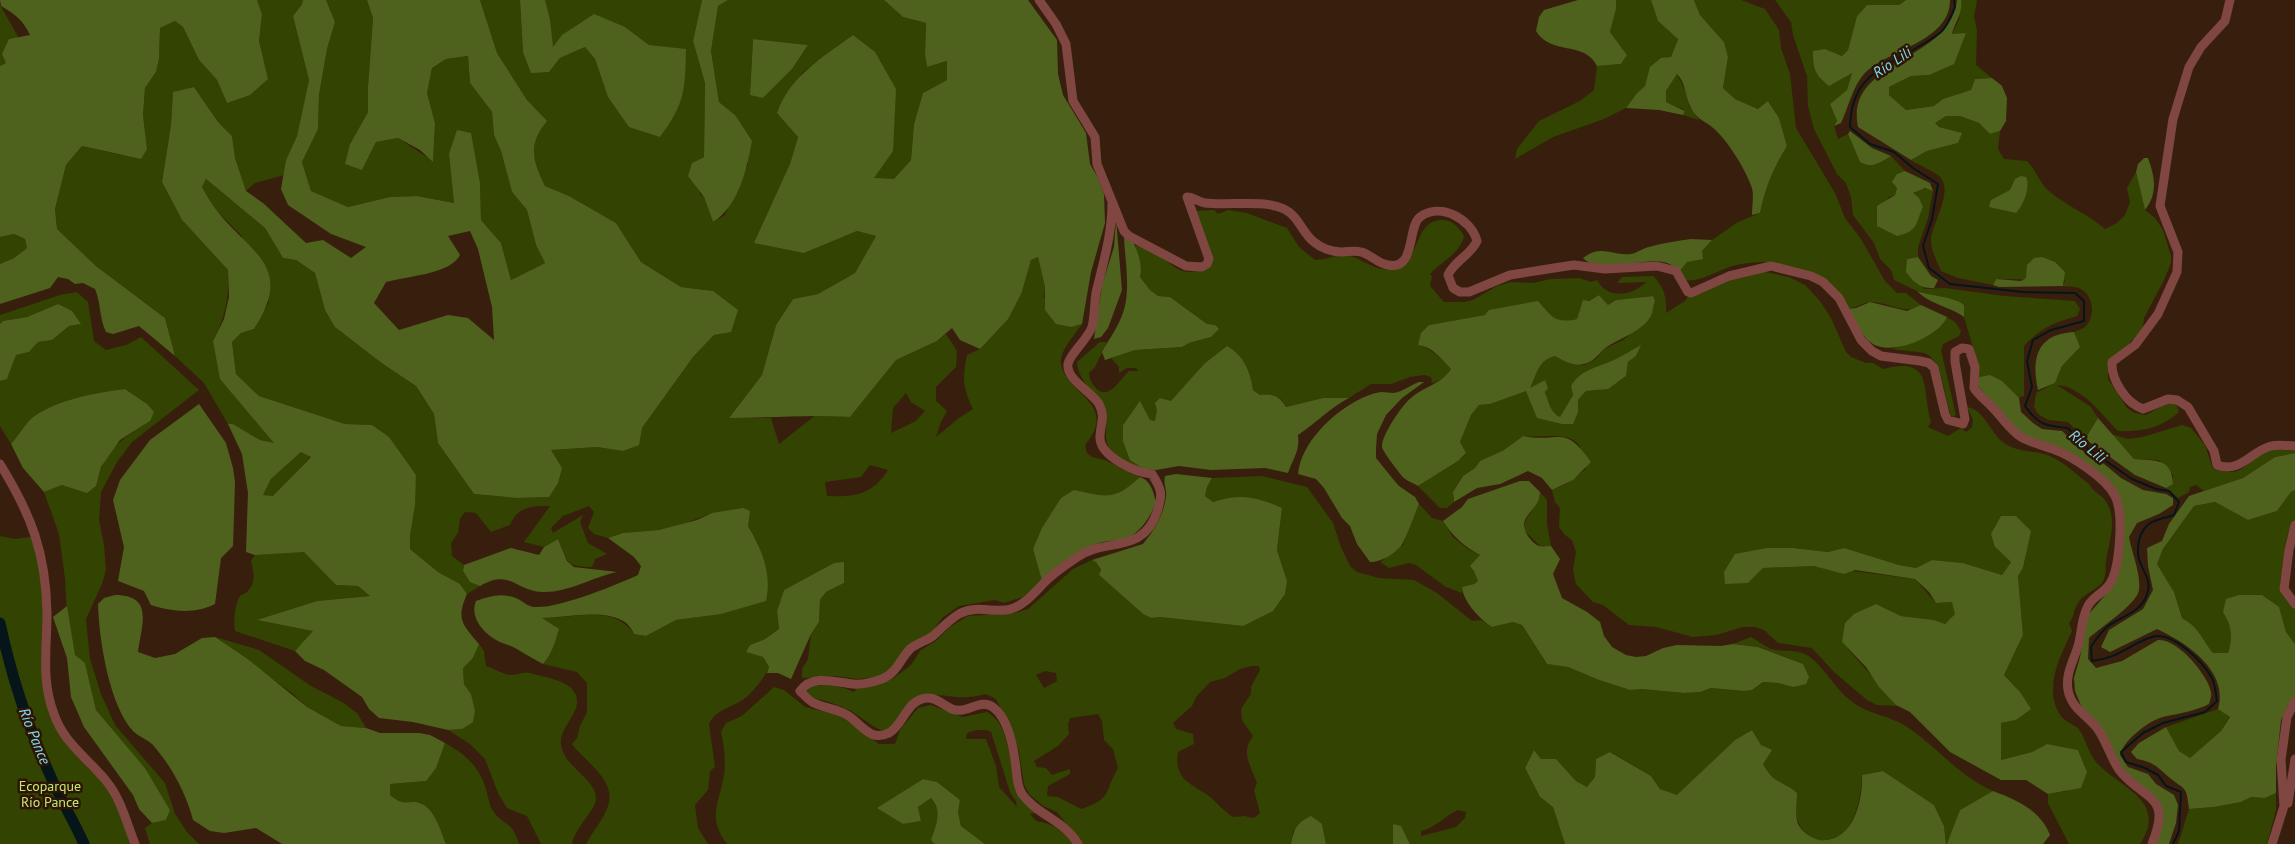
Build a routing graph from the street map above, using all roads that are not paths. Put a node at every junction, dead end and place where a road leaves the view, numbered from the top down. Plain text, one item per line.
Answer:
1 (1039, 0) edge
2 (2230, 0) edge
3 (1111, 200) junction
4 (2295, 446) edge
5 (0, 464) edge
6 (2295, 525) edge
7 (2295, 604) edge
8 (2295, 701) edge
9 (2295, 759) edge
10 (2289, 802) edge
11 (135, 844) edge
12 (1078, 844) edge
13 (2152, 844) edge
14 (2272, 844) edge

1 - 3 street
2 - 4 street
3 - 12 street
3 - 13 street
5 - 11 street
6 - 7 street
8 - 10 street
9 - 10 street
10 - 14 street

